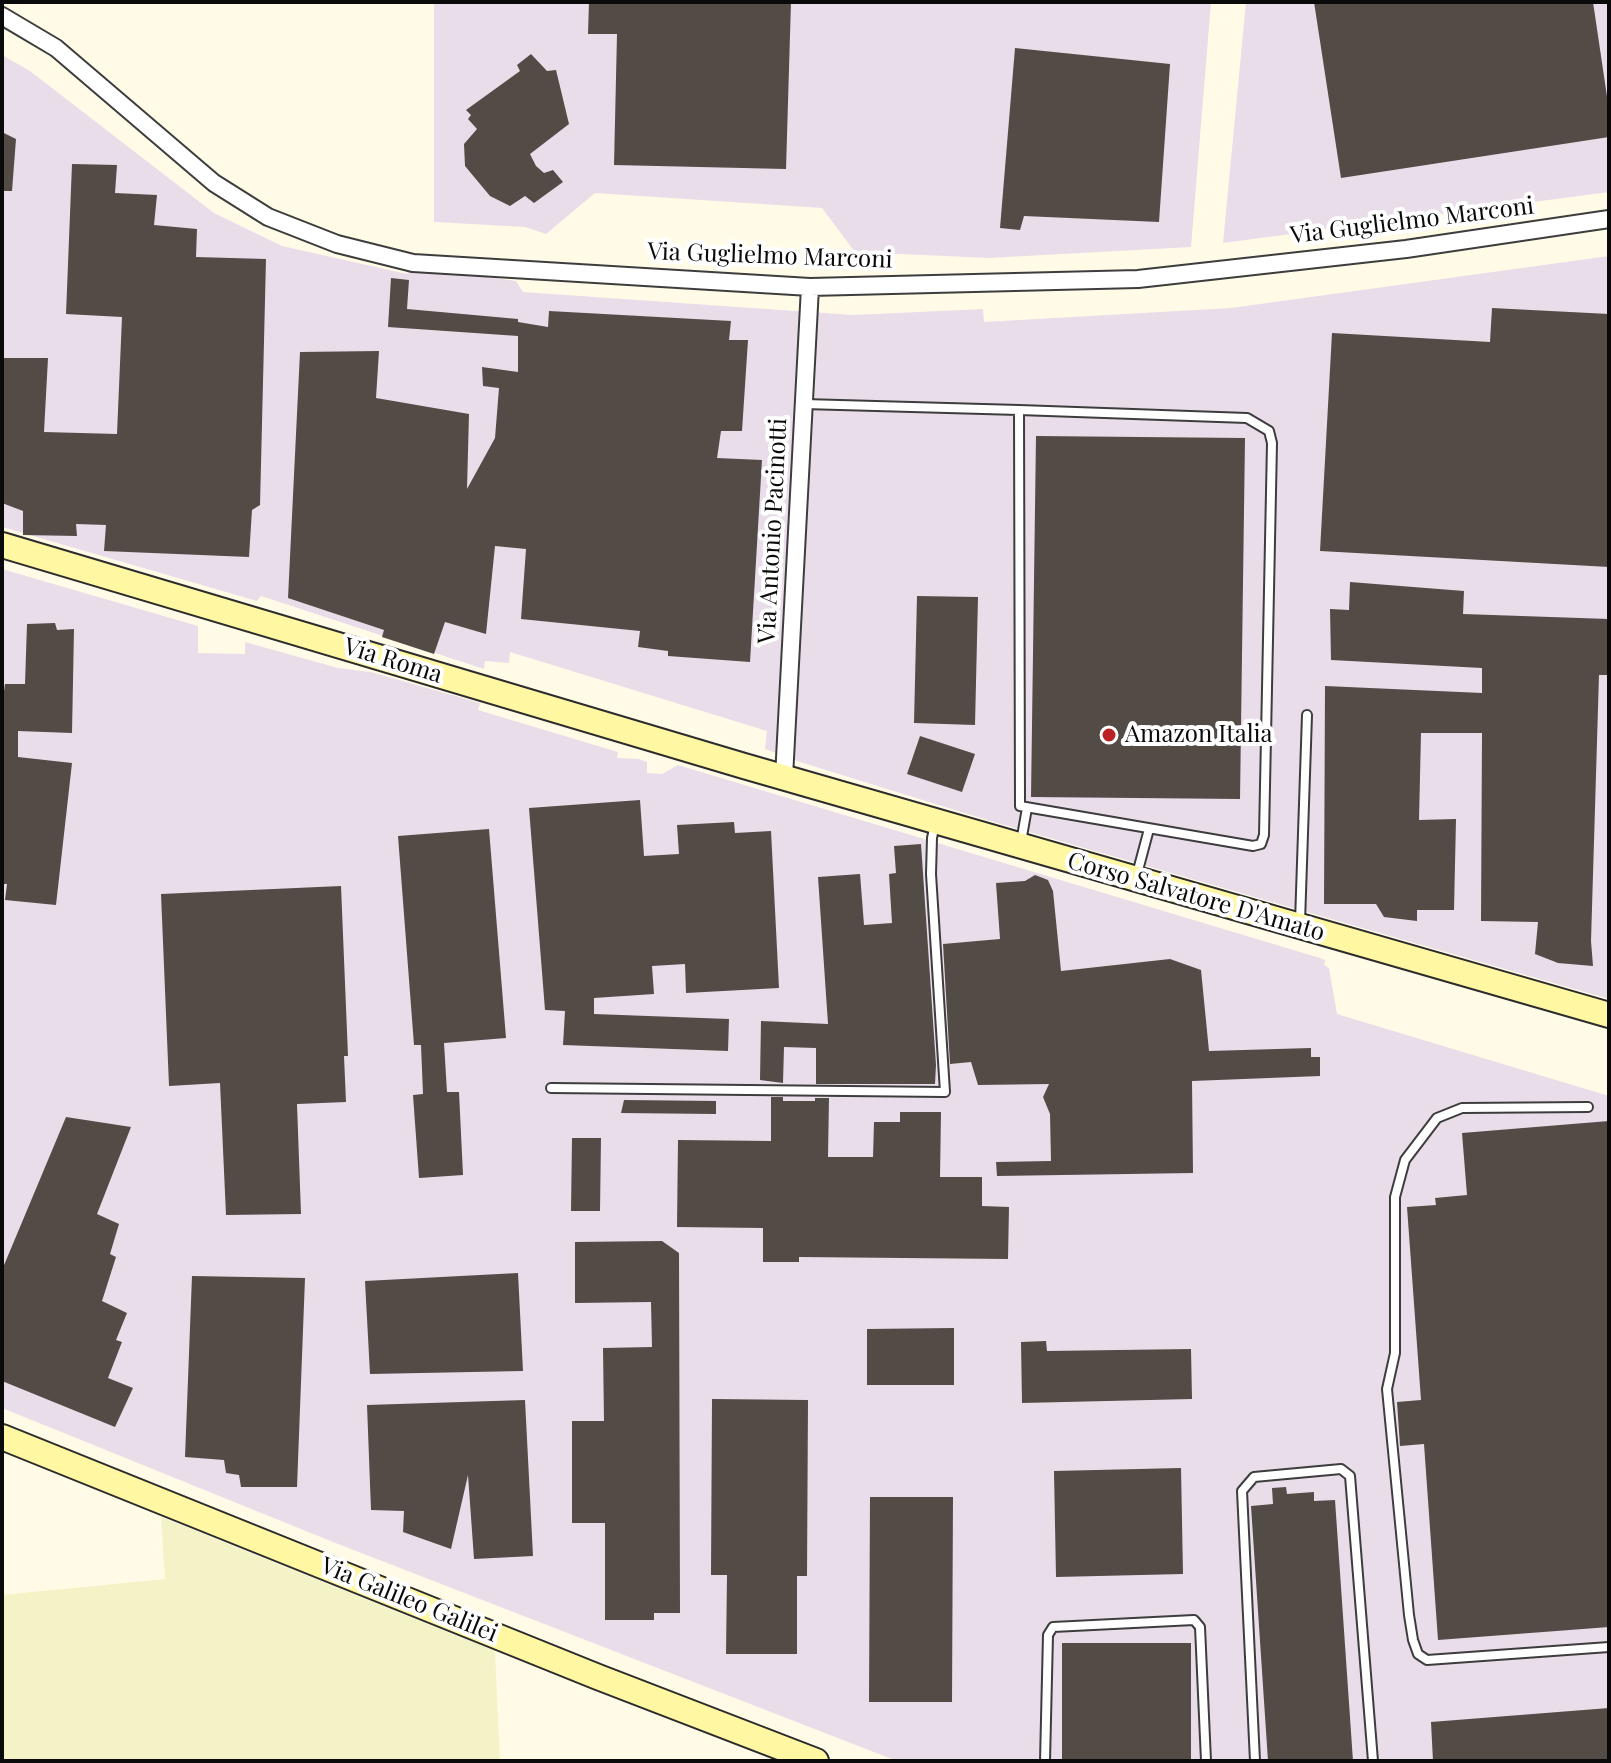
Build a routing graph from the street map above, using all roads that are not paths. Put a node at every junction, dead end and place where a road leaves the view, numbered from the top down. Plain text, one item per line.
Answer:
1 (2, 16) edge
2 (1609, 219) edge
3 (810, 287) junction
4 (803, 404) junction
5 (1019, 410) junction
6 (2, 545) edge
7 (1307, 715) dead end
8 (784, 777) junction
9 (1027, 808) junction
10 (936, 821) junction
11 (1149, 829) junction
12 (1020, 846) junction
13 (1136, 879) junction
14 (1300, 927) junction
15 (1609, 1015) edge
16 (551, 1088) dead end
17 (1588, 1107) dead end
18 (2, 1437) edge
19 (1609, 1647) edge
20 (816, 1761) edge
21 (1045, 1761) edge
22 (1206, 1761) edge
23 (1255, 1761) edge
24 (1373, 1761) edge

1 - 3 street, Via Guglielmo Marconi
2 - 3 street, Via Guglielmo Marconi
3 - 4 street, Via Antonio Pacinotti
4 - 5 lane
4 - 8 street, Via Antonio Pacinotti
5 - 9 lane
5 - 11 lane
6 - 8 street, Via Roma
7 - 14 lane
8 - 10 street, Corso Salvatore D'Amato
9 - 11 lane
9 - 12 lane
10 - 12 street, Corso Salvatore D'Amato
10 - 16 lane
11 - 13 lane
12 - 13 street, Corso Salvatore D'Amato
13 - 14 street, Corso Salvatore D'Amato
14 - 15 street, Corso Salvatore D'Amato
17 - 19 lane
18 - 20 street, Via Galileo Galilei
21 - 22 lane
23 - 24 lane

